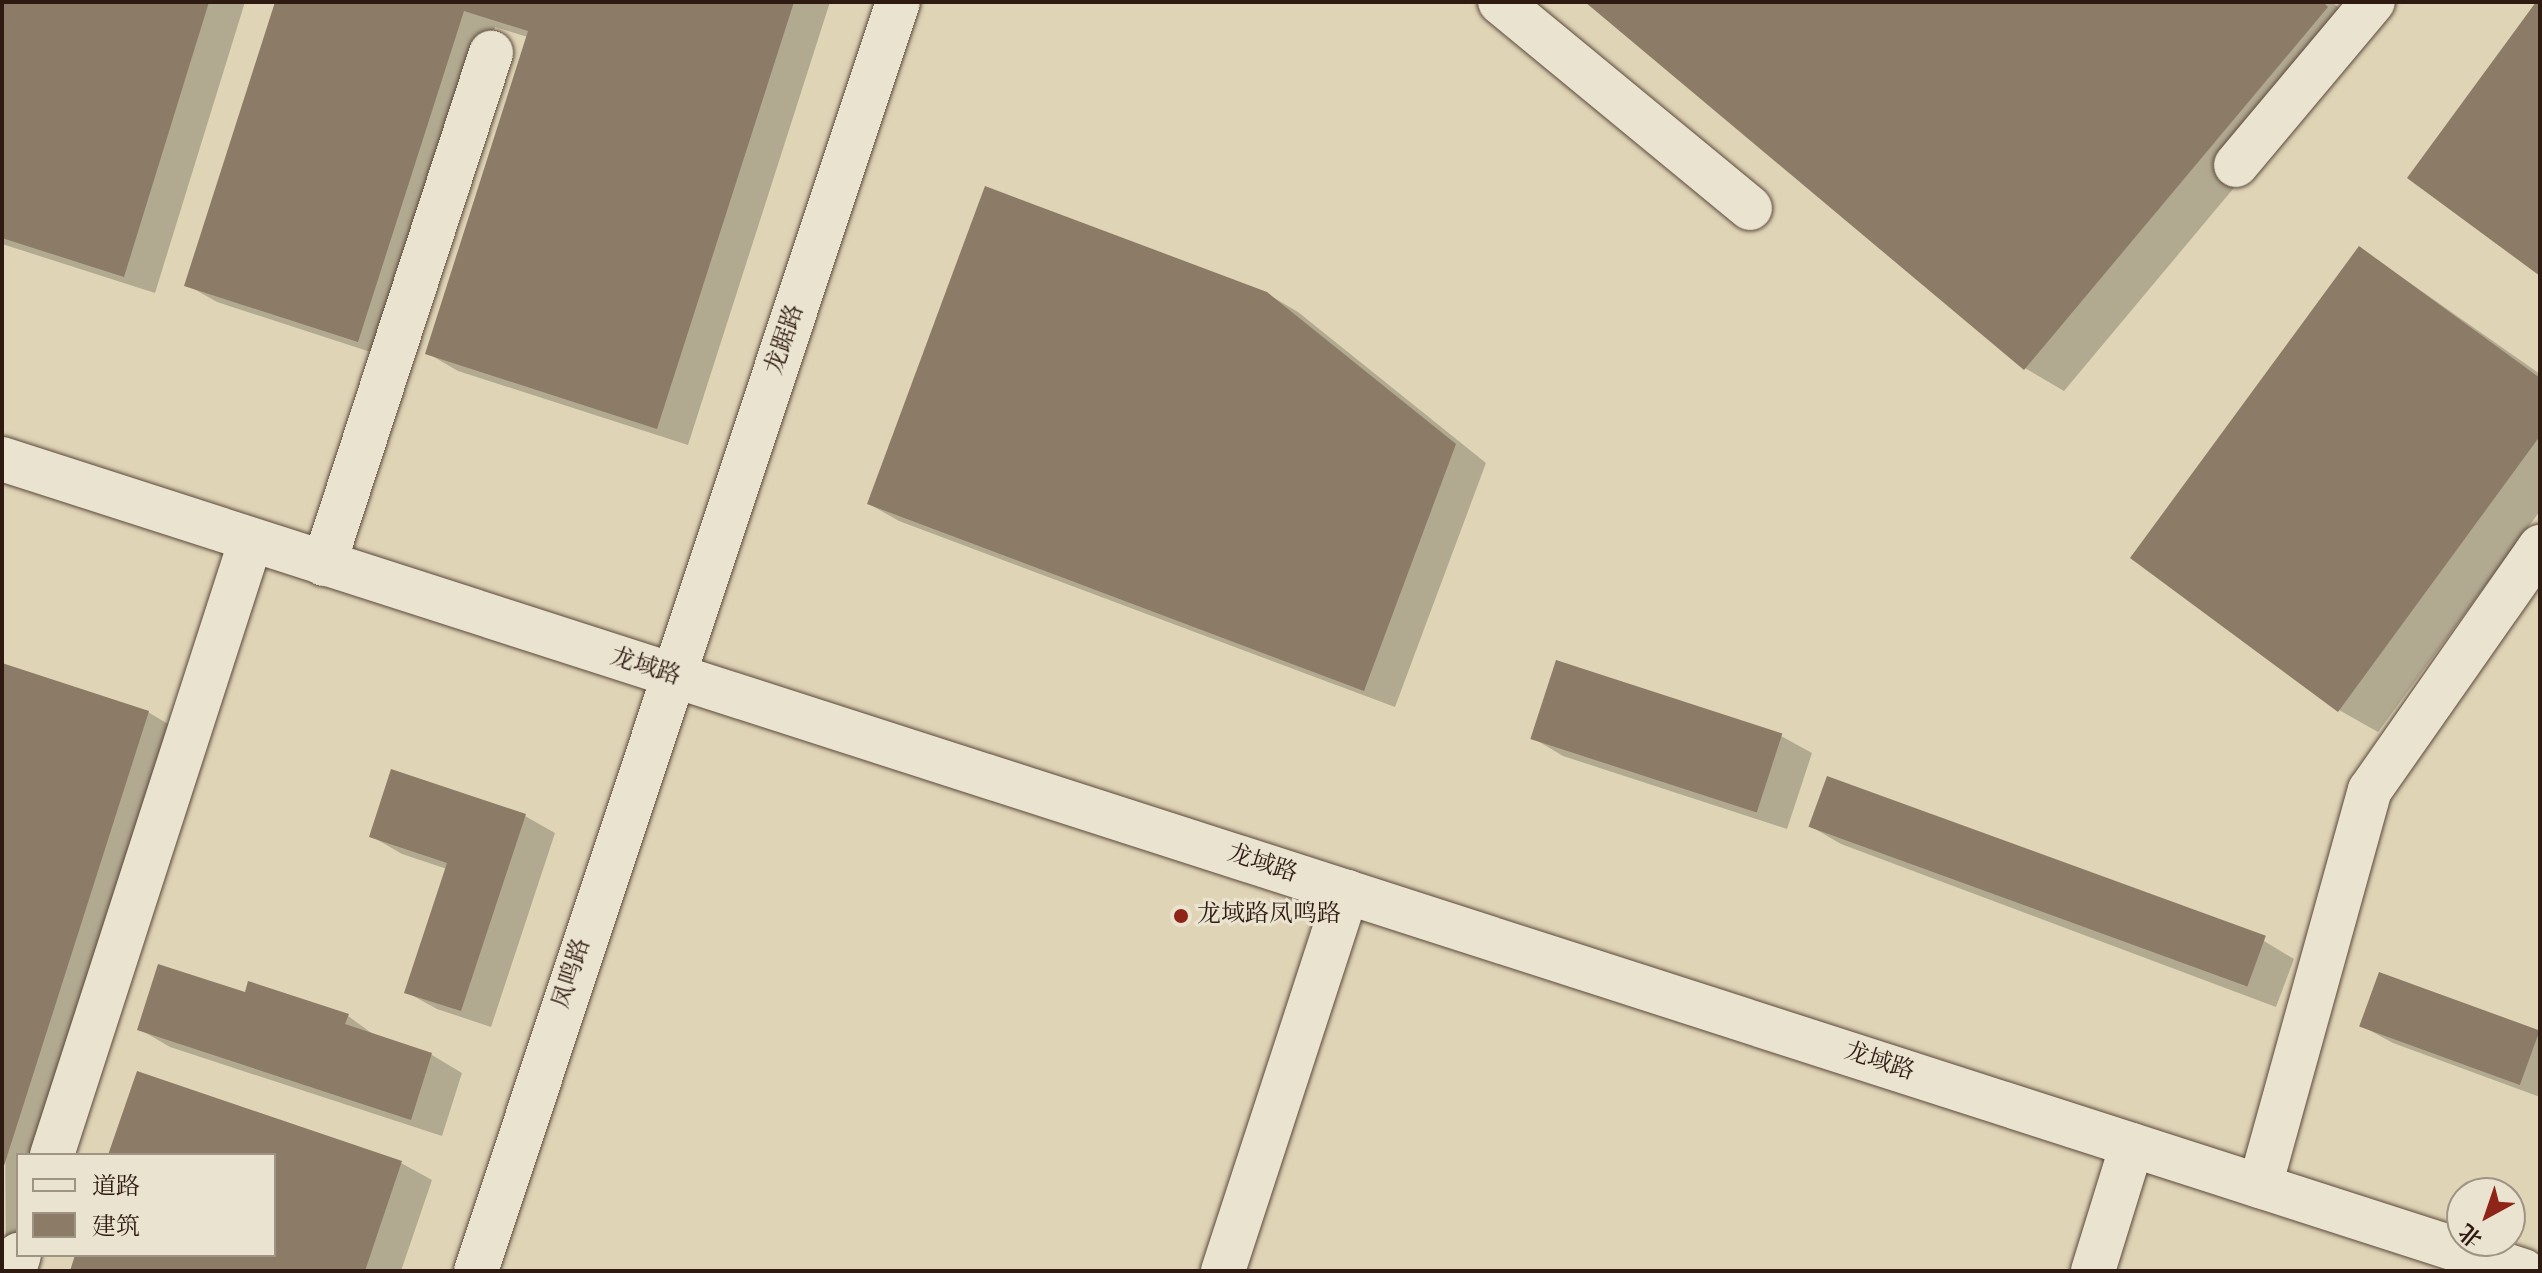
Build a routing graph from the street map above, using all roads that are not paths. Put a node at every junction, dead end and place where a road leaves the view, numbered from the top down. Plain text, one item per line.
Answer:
1 (898, 2) edge
2 (1500, 2) edge
3 (2373, 2) edge
4 (491, 53) dead end
5 (2236, 165) dead end
6 (1750, 208) dead end
7 (2, 459) edge
8 (251, 540) junction
9 (2540, 547) edge
10 (324, 564) junction
11 (671, 677) junction
12 (1347, 892) junction
13 (2132, 1145) junction
14 (53, 1153) edge
15 (2260, 1186) junction
16 (476, 1271) edge
17 (1223, 1271) edge
18 (2093, 1271) edge
19 (2523, 1271) edge

1 - 11 street, 龙踞路
2 - 6 street
3 - 5 street
4 - 10 street
7 - 8 street, 龙域路
8 - 10 street, 龙域路
8 - 14 street
9 - 15 street
10 - 11 street, 龙域路
11 - 12 street, 龙域路
11 - 16 street, 凤鸣路
12 - 13 street, 龙域路
12 - 17 street
13 - 15 street, 龙域路
13 - 18 street
15 - 19 street, 龙域路

